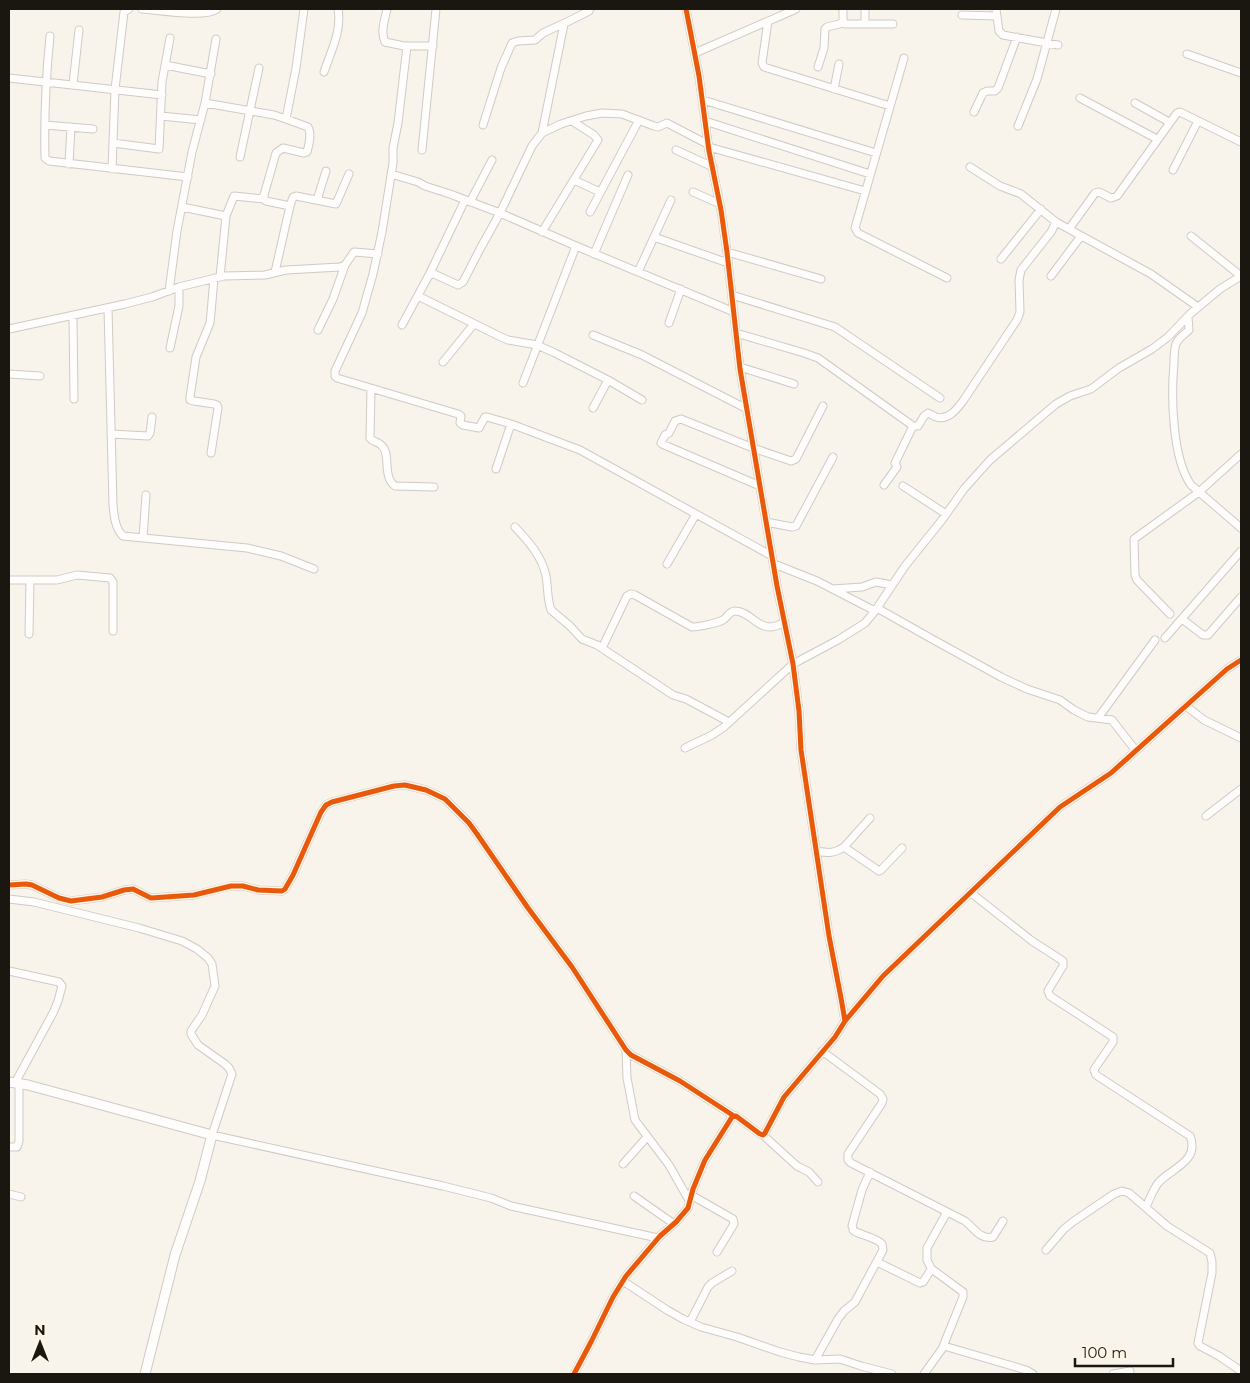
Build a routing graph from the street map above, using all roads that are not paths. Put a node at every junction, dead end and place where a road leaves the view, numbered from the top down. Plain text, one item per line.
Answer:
1 (128, 9) edge
2 (142, 9) edge
3 (217, 9) edge
4 (304, 9) edge
5 (338, 9) edge
6 (387, 9) edge
7 (436, 9) edge
8 (590, 9) edge
9 (686, 9) edge
10 (796, 9) edge
11 (843, 9) edge
12 (865, 9) edge
13 (1056, 9) edge
14 (996, 12) edge
15 (962, 15) dead end
16 (768, 21) junction
17 (843, 23) junction
18 (564, 24) junction
19 (865, 24) junction
20 (893, 24) dead end
21 (79, 30) dead end
22 (50, 36) dead end
23 (170, 38) dead end
24 (1017, 38) junction
25 (216, 39) dead end
26 (1047, 43) junction
27 (1058, 45) dead end
28 (407, 46) junction
29 (433, 46) junction
30 (695, 53) junction
31 (1187, 54) dead end
32 (904, 58) dead end
33 (839, 64) dead end
34 (165, 65) junction
35 (818, 67) dead end
36 (260, 68) dead end
37 (324, 72) dead end
38 (1241, 73) edge
39 (211, 74) junction
40 (9, 78) edge
41 (46, 81) junction
42 (74, 84) junction
43 (114, 89) junction
44 (834, 89) junction
45 (162, 94) junction
46 (1080, 98) dead end
47 (703, 100) junction
48 (205, 103) junction
49 (1135, 104) dead end
50 (890, 106) junction
51 (250, 110) junction
52 (974, 112) dead end
53 (161, 116) junction
54 (286, 119) junction
55 (201, 120) junction
56 (639, 120) junction
57 (572, 121) junction
58 (705, 121) junction
59 (1169, 122) junction
60 (1198, 122) junction
61 (45, 125) junction
62 (483, 125) dead end
63 (1018, 126) dead end
64 (71, 128) junction
65 (92, 129) dead end
66 (542, 133) junction
67 (1157, 139) junction
68 (1241, 140) edge
69 (113, 143) junction
70 (709, 146) junction
71 (422, 150) dead end
72 (676, 150) dead end
73 (876, 154) junction
74 (240, 157) dead end
75 (492, 160) dead end
76 (69, 164) junction
77 (970, 167) dead end
78 (112, 168) junction
79 (713, 168) junction
80 (1173, 170) dead end
81 (326, 171) dead end
82 (350, 174) dead end
83 (391, 174) junction
84 (870, 174) junction
85 (628, 175) dead end
86 (188, 177) junction
87 (574, 180) junction
88 (865, 191) junction
89 (600, 192) junction
90 (693, 192) dead end
91 (264, 199) junction
92 (317, 200) junction
93 (671, 200) dead end
94 (468, 201) junction
95 (720, 204) junction
96 (290, 206) junction
97 (182, 207) junction
98 (1041, 210) junction
99 (590, 212) dead end
100 (500, 213) junction
101 (226, 216) junction
102 (1056, 222) junction
103 (1069, 229) junction
104 (542, 232) junction
105 (1081, 236) junction
106 (1191, 236) dead end
107 (654, 237) junction
108 (576, 246) junction
109 (727, 252) junction
110 (378, 254) junction
111 (594, 254) junction
112 (1001, 259) dead end
113 (728, 262) junction
114 (345, 265) junction
115 (275, 272) junction
116 (638, 272) junction
117 (430, 275) junction
118 (1051, 276) dead end
119 (1241, 276) edge
120 (217, 278) junction
121 (947, 278) dead end
122 (821, 279) dead end
123 (179, 287) junction
124 (681, 289) junction
125 (169, 291) junction
126 (732, 295) junction
127 (418, 296) junction
128 (1198, 307) junction
129 (108, 308) junction
130 (734, 312) junction
131 (73, 316) junction
132 (1188, 316) junction
133 (669, 323) dead end
134 (474, 324) junction
135 (402, 325) dead end
136 (9, 329) edge
137 (318, 330) dead end
138 (736, 333) junction
139 (593, 335) dead end
140 (537, 346) junction
141 (170, 348) dead end
142 (443, 362) dead end
143 (740, 367) junction
144 (9, 374) edge
145 (40, 376) dead end
146 (608, 380) junction
147 (523, 383) dead end
148 (794, 384) dead end
149 (371, 389) junction
150 (940, 398) dead end
151 (74, 399) dead end
152 (642, 400) dead end
153 (824, 406) dead end
154 (593, 408) dead end
155 (747, 409) junction
156 (152, 417) dead end
157 (511, 424) junction
158 (913, 426) junction
159 (111, 434) junction
160 (754, 448) junction
161 (211, 453) dead end
162 (1241, 454) edge
163 (833, 457) dead end
164 (496, 469) dead end
165 (884, 485) dead end
166 (760, 486) junction
167 (903, 486) dead end
168 (434, 487) dead end
169 (1199, 492) junction
170 (146, 495) dead end
171 (696, 514) junction
172 (946, 514) junction
173 (766, 522) junction
174 (515, 527) dead end
175 (1241, 528) edge
176 (143, 538) junction
177 (1241, 550) edge
178 (773, 560) junction
179 (667, 564) dead end
180 (314, 569) dead end
181 (9, 580) edge
182 (30, 581) junction
183 (892, 585) junction
184 (833, 589) junction
185 (1241, 597) edge
186 (876, 609) junction
187 (1170, 614) dead end
188 (1182, 619) junction
189 (786, 622) junction
190 (113, 631) dead end
191 (29, 634) dead end
192 (1165, 638) dead end
193 (1155, 640) dead end
194 (602, 648) junction
195 (1241, 660) edge
196 (794, 664) junction
197 (1186, 706) junction
198 (1098, 718) junction
199 (729, 722) junction
200 (1241, 738) edge
201 (685, 748) dead end
202 (1136, 751) junction
203 (1241, 789) edge
204 (1206, 816) dead end
205 (870, 818) dead end
206 (844, 847) junction
207 (902, 848) dead end
208 (816, 852) junction
209 (9, 884) edge
210 (970, 892) junction
211 (9, 899) edge
212 (9, 971) edge
213 (845, 1021) junction
214 (626, 1050) junction
215 (822, 1052) junction
216 (14, 1083) edge
217 (734, 1116) junction
218 (212, 1134) junction
219 (763, 1135) junction
220 (647, 1137) junction
221 (9, 1147) edge
222 (623, 1164) dead end
223 (870, 1172) junction
224 (818, 1182) dead end
225 (9, 1194) edge
226 (634, 1196) dead end
227 (21, 1197) dead end
228 (691, 1199) junction
229 (1146, 1207) junction
230 (947, 1212) junction
231 (1003, 1221) dead end
232 (674, 1224) junction
233 (658, 1238) junction
234 (1046, 1250) dead end
235 (717, 1252) dead end
236 (877, 1262) junction
237 (932, 1270) junction
238 (732, 1271) dead end
239 (623, 1281) junction
240 (690, 1322) junction
241 (944, 1346) junction
242 (815, 1360) junction
243 (1130, 1371) dead end
244 (1241, 1371) edge
245 (145, 1374) edge
246 (574, 1374) edge
247 (892, 1374) edge
248 (924, 1374) edge
249 (1033, 1374) edge
250 (1114, 1374) edge

1 - 43 street
2 - 3 street
4 - 54 street
5 - 37 street
6 - 28 street
7 - 29 street
8 - 18 street
9 - 30 street
10 - 16 street
11 - 17 street
12 - 19 street
13 - 26 street
14 - 15 street
14 - 24 street
16 - 30 street
16 - 44 street
17 - 19 street
17 - 35 street
18 - 62 street
18 - 66 street
19 - 20 street
21 - 42 street
22 - 41 street
23 - 34 street
24 - 26 street
24 - 52 street
25 - 39 street
26 - 27 street
26 - 63 street
28 - 29 street
28 - 83 street
29 - 71 street
30 - 47 street
31 - 38 street
32 - 50 street
33 - 44 street
34 - 39 street
34 - 45 street
36 - 51 street
39 - 48 street
40 - 41 street
41 - 42 street
41 - 61 street
42 - 43 street
43 - 45 street
43 - 69 street
44 - 50 street
45 - 53 street
46 - 67 street
47 - 58 street
47 - 73 street
48 - 51 street
48 - 55 street
49 - 59 street
50 - 73 street
51 - 54 street
51 - 74 street
53 - 55 street
53 - 69 street
54 - 91 street
55 - 86 street
56 - 57 street
56 - 70 street
56 - 89 street
57 - 66 street
57 - 87 street
58 - 70 street
58 - 84 street
59 - 60 street
59 - 67 street
60 - 68 street
60 - 80 street
61 - 64 street
61 - 76 street
64 - 65 street
64 - 76 street
66 - 100 street
67 - 103 street
69 - 78 street
70 - 79 street
70 - 88 street
72 - 79 street
73 - 84 street
75 - 94 street
76 - 78 street
77 - 98 street
78 - 86 street
79 - 95 street
81 - 92 street
82 - 92 street
83 - 94 street
83 - 110 street
84 - 88 street
85 - 111 street
86 - 97 street
87 - 89 street
87 - 104 street
88 - 121 street
89 - 99 street
90 - 95 street
91 - 96 street
91 - 101 street
92 - 96 street
93 - 107 street
94 - 100 street
94 - 117 street
95 - 109 street
96 - 115 street
97 - 101 street
97 - 125 street
98 - 102 street
98 - 112 street
100 - 104 street
100 - 117 street
101 - 120 street
102 - 103 street
102 - 158 street
103 - 105 street
104 - 108 street
105 - 118 street
105 - 128 street
106 - 119 street
107 - 113 street
107 - 116 street
108 - 111 street
108 - 140 street
109 - 113 street
109 - 122 street
110 - 114 street
110 - 149 street
111 - 116 street
113 - 126 street
114 - 115 street
114 - 137 street
115 - 120 street
116 - 124 street
117 - 127 street
119 - 128 street
120 - 123 street
120 - 161 street
123 - 125 street
123 - 141 street
124 - 130 street
124 - 133 street
125 - 129 street
126 - 130 street
126 - 150 street
127 - 134 street
127 - 135 street
128 - 132 street
129 - 131 street
129 - 159 street
130 - 138 street
131 - 136 street
131 - 151 street
132 - 169 street
132 - 172 street
134 - 140 street
134 - 142 street
138 - 143 street
138 - 158 street
139 - 155 street
140 - 146 street
140 - 147 street
143 - 148 street
143 - 155 street
144 - 145 street
146 - 152 street
146 - 154 street
149 - 157 street
149 - 168 street
153 - 160 street
155 - 160 street
156 - 159 street
157 - 164 street
157 - 171 street
158 - 165 street
159 - 176 street
160 - 166 street
160 - 166 street
162 - 169 street
163 - 173 street
166 - 173 street
167 - 172 street
169 - 175 street
169 - 187 street
170 - 176 street
171 - 178 street
171 - 179 street
172 - 183 street
173 - 178 street
174 - 194 street
176 - 180 street
177 - 188 street
178 - 184 street
178 - 189 street
181 - 182 street
182 - 190 street
182 - 191 street
183 - 184 street
183 - 186 street
184 - 186 street
185 - 188 street
186 - 196 street
186 - 198 street
188 - 192 street
189 - 194 street
189 - 196 street
193 - 198 street
194 - 199 street
195 - 197 street
196 - 199 street
196 - 208 street
197 - 200 street
197 - 202 street
198 - 202 street
199 - 201 street
202 - 210 street
203 - 204 street
205 - 206 street
206 - 207 street
206 - 208 street
208 - 213 street
209 - 214 street
210 - 213 street
210 - 229 street
211 - 218 street
212 - 216 street
213 - 215 street
214 - 217 street
214 - 220 street
215 - 219 street
215 - 223 street
216 - 218 street
216 - 221 street
217 - 219 street
217 - 228 street
218 - 233 street
218 - 245 street
219 - 224 street
220 - 222 street
220 - 228 street
223 - 230 street
223 - 236 street
225 - 227 street
226 - 232 street
228 - 232 street
228 - 235 street
229 - 234 street
229 - 244 street
230 - 231 street
230 - 237 street
232 - 233 street
233 - 239 street
236 - 237 street
236 - 242 street
237 - 241 street
238 - 240 street
239 - 240 street
239 - 246 street
240 - 242 street
241 - 248 street
241 - 249 street
242 - 247 street
243 - 250 street

